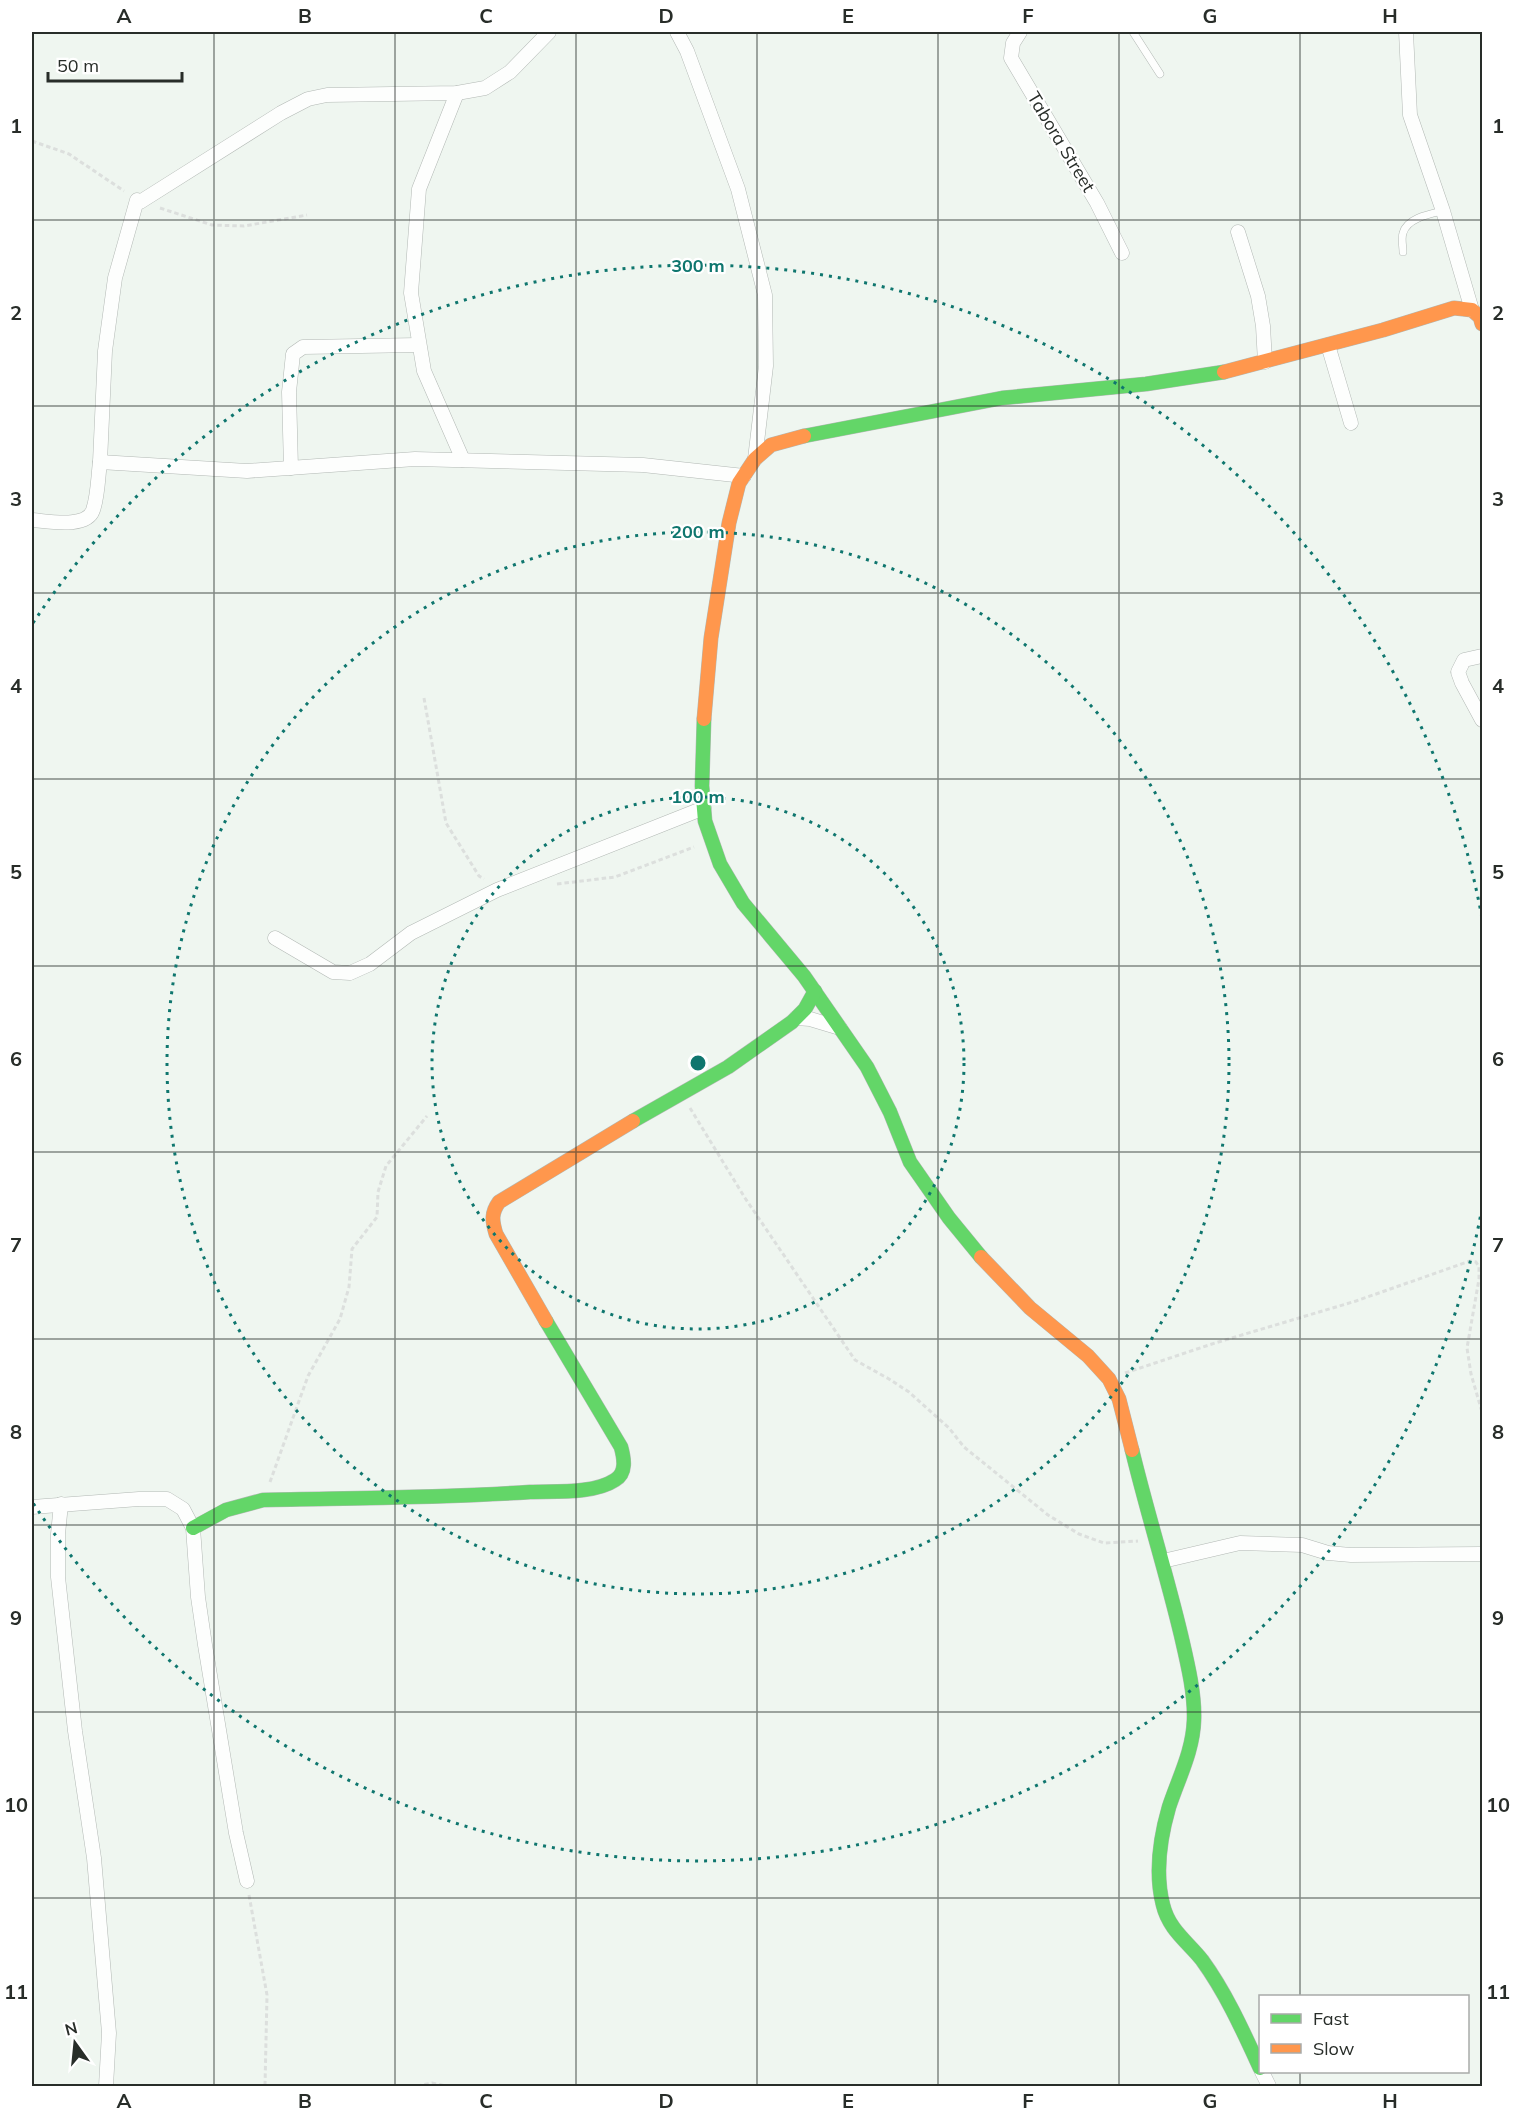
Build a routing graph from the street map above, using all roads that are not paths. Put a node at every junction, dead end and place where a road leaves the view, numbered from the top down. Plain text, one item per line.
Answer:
1 (549, 32) edge
2 (677, 32) edge
3 (1020, 32) edge
4 (1132, 32) edge
5 (1406, 32) edge
6 (1160, 74) dead end
7 (457, 93) junction
8 (1443, 211) junction
9 (1238, 232) dead end
10 (1402, 252) dead end
11 (1122, 253) dead end
12 (1472, 310) junction
13 (1482, 324) edge
14 (418, 345) junction
15 (1329, 345) junction
16 (1264, 362) junction
17 (1351, 423) dead end
18 (755, 459) junction
19 (463, 460) junction
20 (100, 462) junction
21 (291, 468) junction
22 (744, 476) junction
23 (32, 520) edge
24 (1482, 656) edge
25 (1482, 720) edge
26 (704, 808) junction
27 (274, 938) dead end
28 (815, 992) junction
29 (796, 1018) junction
30 (840, 1028) junction
31 (61, 1504) junction
32 (32, 1507) edge
33 (194, 1528) junction
34 (1482, 1554) edge
35 (1163, 1561) junction
36 (247, 1881) road end
37 (1259, 2066) edge
38 (106, 2086) edge

1 - 7 street
2 - 18 street
3 - 11 street, Tabora Street
4 - 6 lane
5 - 8 street
7 - 14 street
7 - 20 street
8 - 10 lane
8 - 12 street
9 - 16 street
12 - 13 street
12 - 15 street
14 - 19 street
14 - 21 street
15 - 16 street
15 - 17 street
16 - 18 street
18 - 22 street
19 - 21 street
19 - 22 street
20 - 21 street
20 - 23 street
22 - 26 street
24 - 25 street
26 - 27 street
26 - 28 street
28 - 29 street
28 - 30 street
29 - 30 street
29 - 33 street
30 - 35 street
31 - 32 street
31 - 33 street
31 - 38 street
33 - 36 street
34 - 35 street
35 - 37 street

